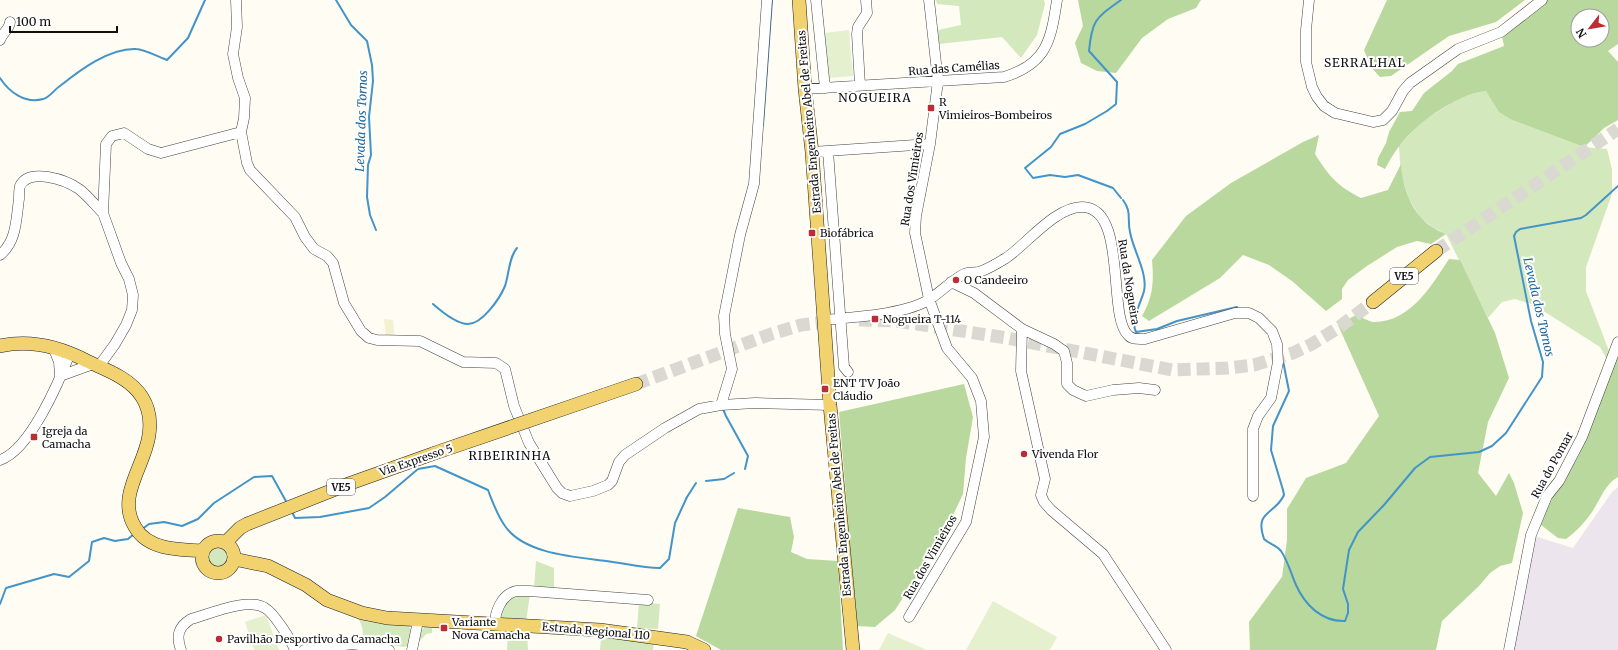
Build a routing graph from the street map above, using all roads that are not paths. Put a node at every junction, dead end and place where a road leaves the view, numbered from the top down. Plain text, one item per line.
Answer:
1 (236, 0) edge
2 (767, 0) edge
3 (799, 0) edge
4 (816, 0) edge
5 (866, 0) edge
6 (929, 0) edge
7 (1057, 0) edge
8 (1309, 0) edge
9 (1542, 0) edge
10 (0, 30) edge
11 (0, 40) edge
12 (938, 81) junction
13 (860, 86) junction
14 (824, 88) junction
15 (805, 89) junction
16 (240, 132) junction
17 (930, 144) junction
18 (828, 151) junction
19 (812, 152) junction
20 (103, 213) junction
21 (1436, 251) tunnel mouth
22 (0, 255) edge
23 (951, 282) junction
24 (929, 299) junction
25 (1373, 302) tunnel mouth
26 (841, 318) junction
27 (824, 320) junction
28 (1022, 329) junction
29 (1618, 342) edge
30 (0, 346) edge
31 (53, 347) junction
32 (70, 353) junction
33 (96, 365) junction
34 (848, 372) dead end
35 (60, 376) junction
36 (636, 384) tunnel mouth
37 (1155, 390) dead end
38 (721, 405) junction
39 (830, 405) junction
40 (0, 460) edge
41 (1253, 496) dead end
42 (226, 542) junction
43 (203, 551) junction
44 (234, 559) junction
45 (648, 600) dead end
46 (909, 617) dead end
47 (418, 621) junction
48 (495, 624) junction
49 (181, 650) edge
50 (295, 650) edge
51 (304, 650) edge
52 (389, 650) edge
53 (412, 650) edge
54 (704, 650) edge
55 (853, 650) edge
56 (1166, 650) edge
57 (1509, 650) edge

1 - 16 street
2 - 38 street
3 - 15 main road, Estrada Engenheiro Abel de Freitas
4 - 14 street
5 - 13 street
6 - 12 street, Rua dos Vimieiros
7 - 12 street, Rua das Camélias
8 - 9 street
10 - 11 street
12 - 13 street, Rua das Camélias
12 - 17 street, Rua dos Vimieiros
13 - 14 street, Rua das Camélias
14 - 15 street, Rua das Camélias
15 - 19 main road, Estrada Engenheiro Abel de Freitas
16 - 20 street
16 - 38 street
17 - 18 street
17 - 24 street, Rua dos Vimieiros
18 - 19 street
18 - 26 street
19 - 27 main road, Estrada Engenheiro Abel de Freitas
20 - 22 street
20 - 33 street
21 - 25 main road, VE5
23 - 24 street, Rua da Nogueira
23 - 28 street
23 - 41 street, Rua da Nogueira
24 - 26 street, Rua da Nogueira
24 - 46 street, Rua dos Vimieiros
26 - 27 street, Rua da Nogueira
26 - 34 street
27 - 39 main road, Estrada Engenheiro Abel de Freitas
28 - 37 street
28 - 56 street
29 - 57 street, Rua do Pomar
30 - 31 main road
31 - 32 main road
31 - 35 street
32 - 33 main road
32 - 35 street
33 - 35 street
33 - 43 main road
35 - 40 street
36 - 42 main road, Via Expresso 5 / VE5, bridge
38 - 39 street
39 - 55 main road, Estrada Engenheiro Abel de Freitas
42 - 43 main road
42 - 44 main road
43 - 44 main road
44 - 47 main road, Estrada Regional 110
45 - 48 street
47 - 48 main road, Estrada Regional 110
47 - 53 street
48 - 54 main road, Estrada Regional 110
49 - 50 street
51 - 52 street

